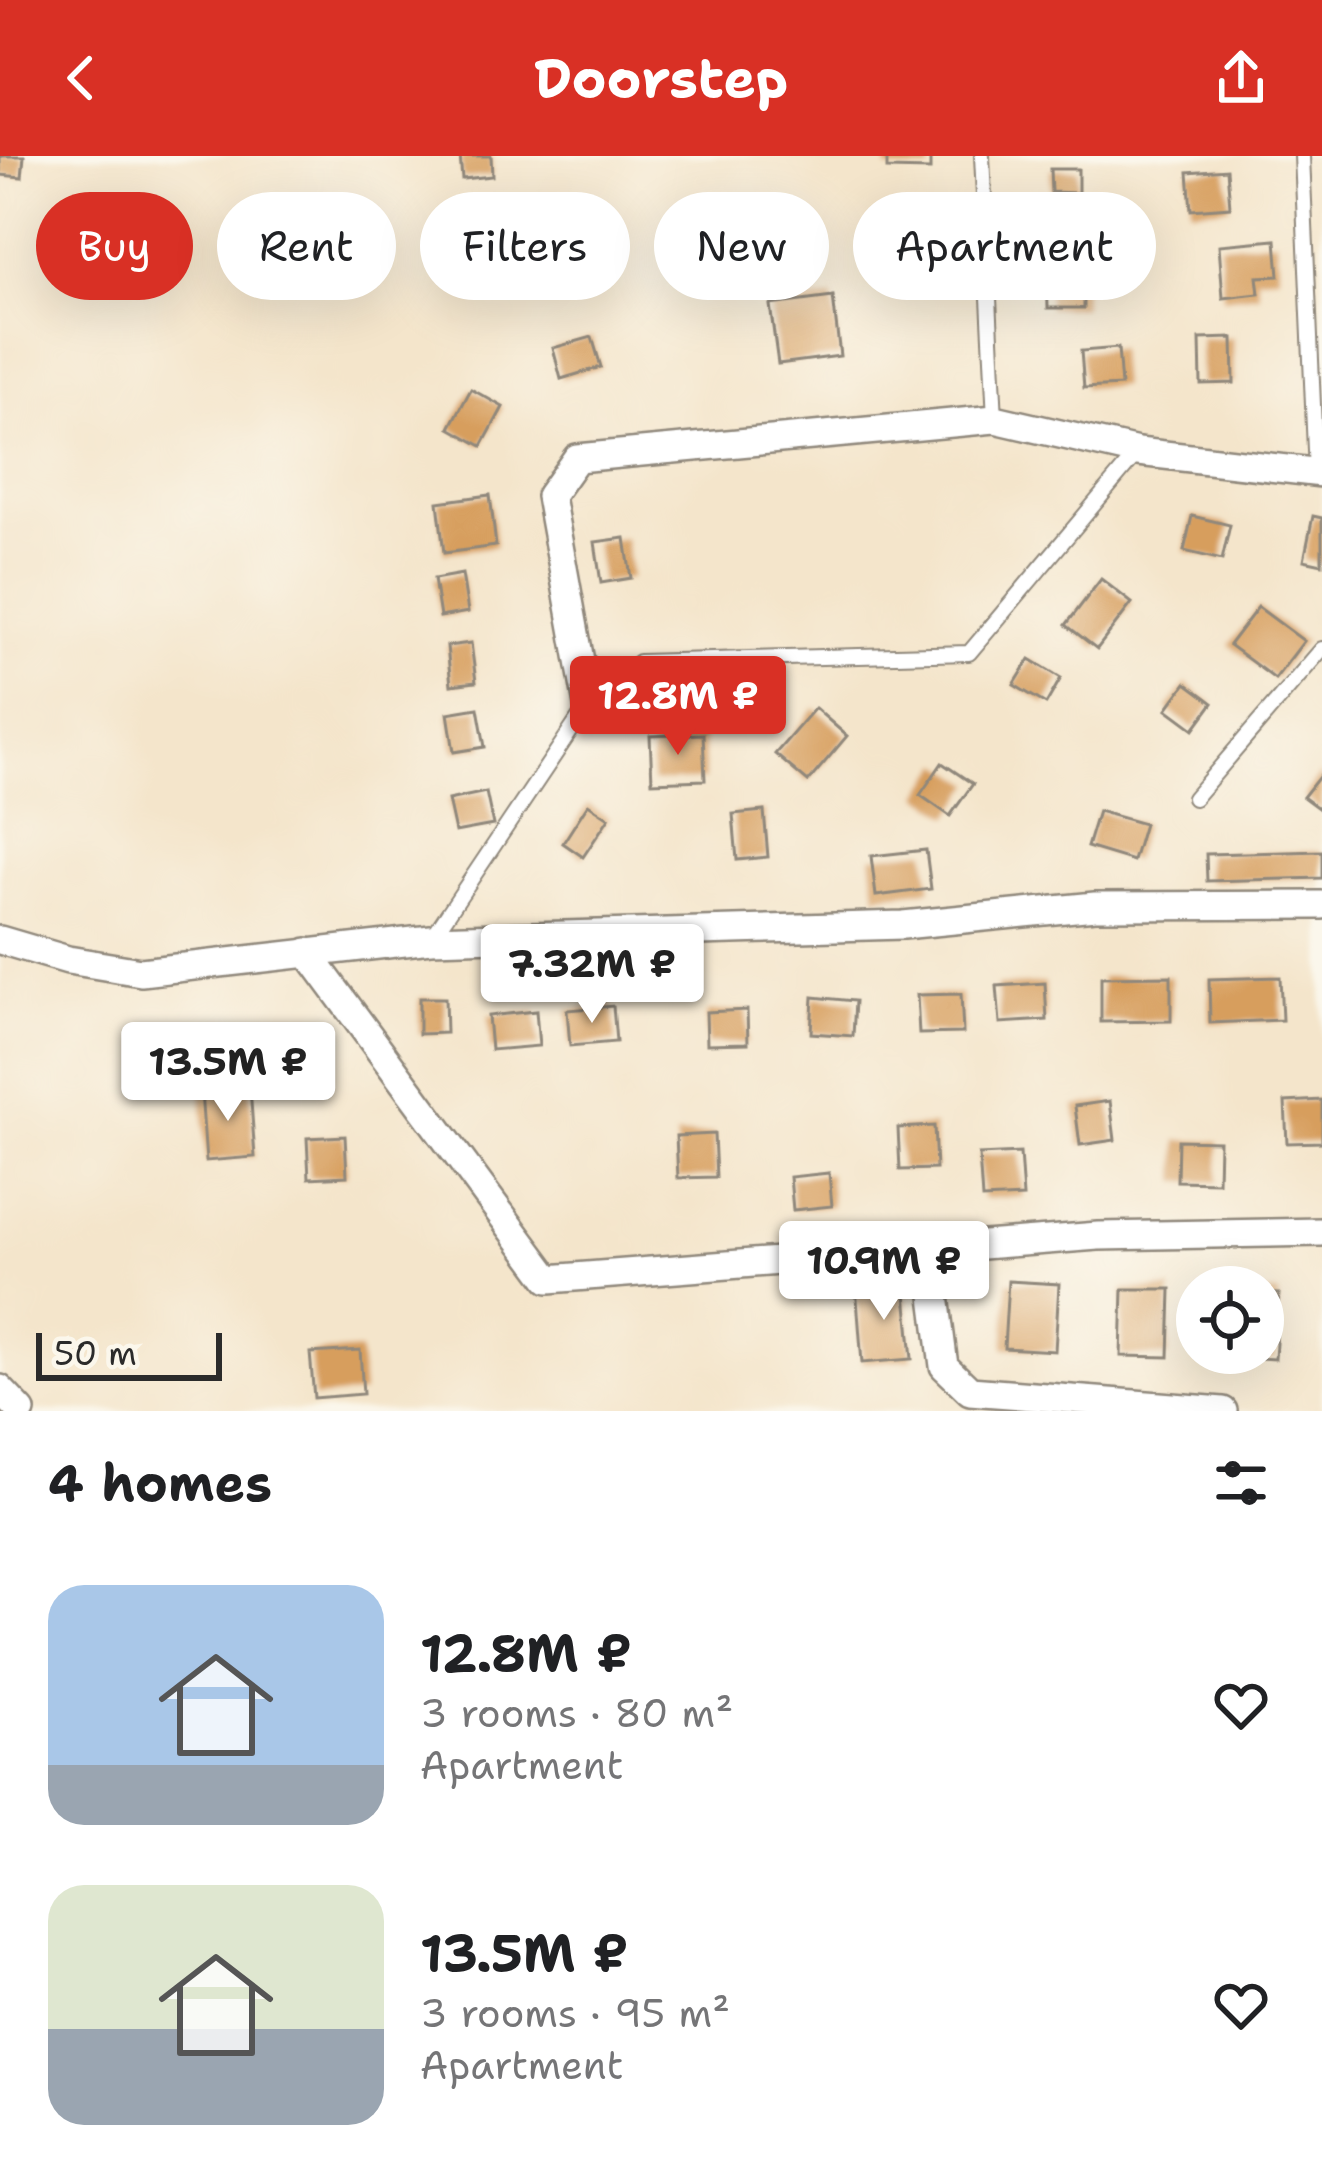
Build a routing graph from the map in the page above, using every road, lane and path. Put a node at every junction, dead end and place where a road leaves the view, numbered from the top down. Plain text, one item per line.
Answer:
1 (982, 156) edge
2 (1302, 156) edge
3 (994, 419) junction
4 (1138, 452) junction
5 (1319, 473) edge
6 (1322, 649) edge
7 (587, 705) junction
8 (1194, 798) dead end
9 (1322, 905) edge
10 (431, 939) junction
11 (0, 940) edge
12 (307, 952) junction
13 (1322, 1232) edge
14 (929, 1250) junction
15 (0, 1389) edge
16 (21, 1411) edge
17 (1223, 1411) edge

1 - 3 lane
2 - 5 lane
3 - 4 street
3 - 7 street
4 - 5 street
4 - 7 lane
6 - 8 lane
7 - 10 lane
9 - 10 street
10 - 12 street
11 - 12 street
12 - 14 street
13 - 14 street
14 - 17 street
15 - 16 street

